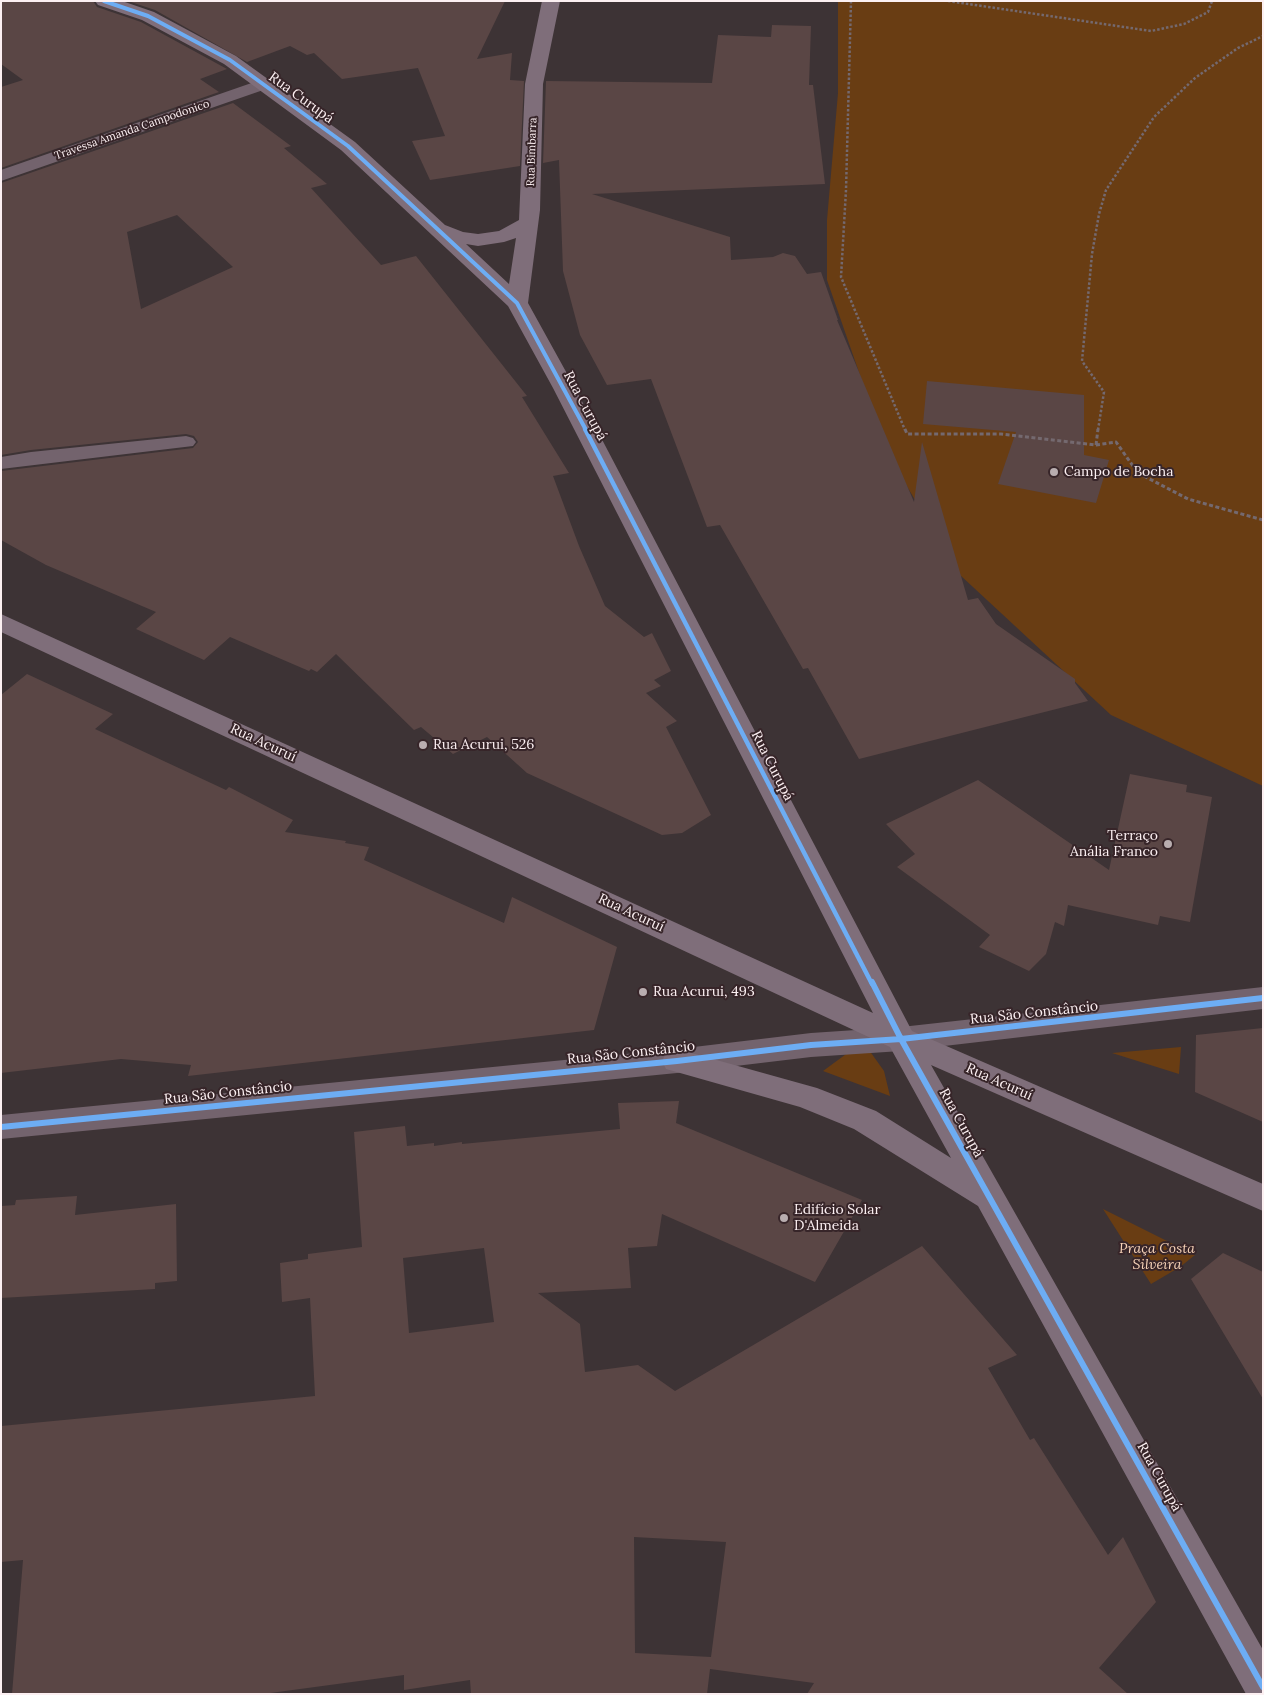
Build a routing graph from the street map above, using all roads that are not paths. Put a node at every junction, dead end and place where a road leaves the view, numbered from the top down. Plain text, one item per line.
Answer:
1 (104, 1) edge
2 (551, 1) edge
3 (263, 84) junction
4 (1, 176) edge
5 (528, 223) junction
6 (438, 229) junction
7 (517, 303) junction
8 (186, 442) dead end
9 (1, 463) edge
10 (1, 622) edge
11 (1263, 998) edge
12 (901, 1039) junction
13 (677, 1060) junction
14 (1, 1127) edge
15 (990, 1198) junction
16 (1263, 1198) edge
17 (1263, 1687) edge

1 - 3 street, Rua Curupá
2 - 5 street, Rua Bimbarra
3 - 4 lane, Travessa Amanda Campodonico
3 - 6 street, Rua Curupá
5 - 6 street
5 - 7 street, Rua Bimbarra
6 - 7 street, Rua Curupá
7 - 12 street, Rua Curupá
8 - 9 lane
10 - 12 street, Rua Acuruí
11 - 12 street, Rua São Constâncio
12 - 13 street, Rua São Constâncio
12 - 15 street, Rua Curupá
12 - 16 street, Rua Acuruí
13 - 14 street, Rua São Constâncio
13 - 15 street
15 - 17 street, Rua Curupá

